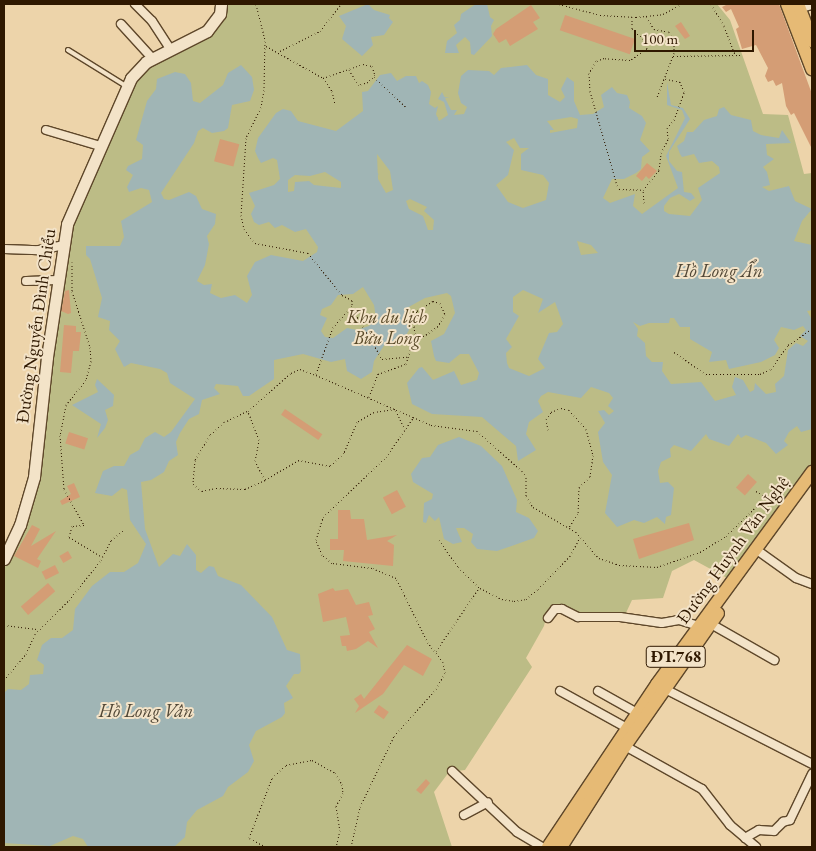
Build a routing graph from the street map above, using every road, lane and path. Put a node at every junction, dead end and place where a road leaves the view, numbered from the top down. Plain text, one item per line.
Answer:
1 (135, 4) edge
2 (221, 4) edge
3 (256, 4) edge
4 (341, 4) edge
5 (558, 4) edge
6 (682, 4) edge
7 (711, 4) edge
8 (787, 4) edge
9 (803, 6) edge
10 (646, 16) junction
11 (632, 17) junction
12 (121, 24) dead end
13 (812, 41) edge
14 (265, 46) junction
15 (68, 50) dead end
16 (170, 50) junction
17 (280, 51) junction
18 (742, 55) dead end
19 (673, 56) junction
20 (735, 56) junction
21 (152, 58) junction
22 (812, 66) edge
23 (349, 70) junction
24 (373, 77) junction
25 (323, 78) junction
26 (663, 78) junction
27 (126, 86) junction
28 (657, 97) dead end
29 (335, 104) dead end
30 (406, 107) dead end
31 (46, 130) dead end
32 (100, 146) junction
33 (643, 190) junction
34 (644, 203) dead end
35 (65, 245) junction
36 (4, 249) edge
37 (72, 262) dead end
38 (58, 280) junction
39 (26, 281) dead end
40 (351, 307) junction
41 (812, 329) edge
42 (415, 334) junction
43 (674, 352) dead end
44 (408, 358) junction
45 (316, 375) junction
46 (369, 398) junction
47 (395, 409) junction
48 (248, 411) junction
49 (413, 417) junction
50 (405, 430) junction
51 (548, 430) dead end
52 (812, 472) edge
53 (265, 480) junction
54 (812, 486) edge
55 (756, 491) dead end
56 (766, 497) junction
57 (784, 510) junction
58 (568, 528) junction
59 (123, 531) dead end
60 (580, 536) junction
61 (439, 540) dead end
62 (6, 547) edge
63 (761, 553) junction
64 (102, 557) junction
65 (4, 559) edge
66 (812, 584) edge
67 (480, 588) junction
68 (548, 618) dead end
69 (705, 625) junction
70 (4, 626) edge
71 (40, 629) junction
72 (436, 652) dead end
73 (774, 660) dead end
74 (4, 680) edge
75 (661, 686) junction
76 (598, 691) dead end
77 (560, 692) dead end
78 (637, 713) junction
79 (627, 728) junction
80 (626, 746) junction
81 (812, 764) edge
82 (452, 771) dead end
83 (812, 774) edge
84 (488, 802) junction
85 (464, 815) dead end
86 (744, 838) junction
87 (266, 847) edge
88 (336, 847) edge
89 (351, 847) edge
90 (542, 847) edge
91 (548, 847) edge
92 (560, 847) edge
93 (756, 847) edge

1 - 16 street
2 - 16 main road, Đường Nguyễn Đình Chiểu
3 - 14 path
4 - 17 path
5 - 11 path
6 - 10 path
7 - 20 path
8 - 22 main road
9 - 13 main road
10 - 11 path
10 - 19 path
11 - 33 path
12 - 21 street
14 - 17 path
14 - 40 path
15 - 27 lane
16 - 21 main road, Đường Nguyễn Đình Chiểu
17 - 25 path
18 - 20 path
19 - 20 path
19 - 26 path
21 - 27 main road, Đường Nguyễn Đình Chiểu
23 - 24 path
23 - 24 path
23 - 25 path
24 - 30 path
25 - 29 path
26 - 28 path
26 - 33 path
27 - 32 main road, Đường Nguyễn Đình Chiểu
31 - 32 street
32 - 35 main road, Đường Nguyễn Đình Chiểu
33 - 34 path
35 - 36 street
35 - 38 main road, Đường Nguyễn Đình Chiểu
37 - 64 path
38 - 39 street
38 - 62 main road, Đường Nguyễn Đình Chiểu
40 - 44 path
40 - 45 path
41 - 43 path
42 - 42 path
42 - 44 path
44 - 46 path
45 - 46 path
45 - 48 path
46 - 47 path
47 - 49 path
47 - 50 path
47 - 53 path
48 - 53 path
48 - 53 path
49 - 50 path
49 - 58 path
50 - 89 path
51 - 58 path
52 - 57 main road, Đường Huỳnh Văn Nghệ / ĐT.768
54 - 63 main road, Đường Huỳnh Văn Nghệ / ĐT.768
55 - 56 path
56 - 57 path
56 - 60 path
57 - 69 main road, Đường Huỳnh Văn Nghệ / ĐT.768
58 - 60 path
59 - 64 path
60 - 67 path
61 - 67 path
62 - 65 main road, Đường Nguyễn Đình Chiểu
63 - 66 street
63 - 69 main road, Đường Huỳnh Văn Nghệ / ĐT.768
64 - 71 path
67 - 72 path
68 - 69 street
69 - 73 street
69 - 75 main road, Đường Huỳnh Văn Nghệ / ĐT.768
70 - 71 path
71 - 74 path
75 - 78 main road, Đường Huỳnh Văn Nghệ / ĐT.768
75 - 80 main road, Đường Huỳnh Văn Nghệ / ĐT.768
75 - 81 street
76 - 78 street
77 - 79 street
78 - 79 main road, Đường Huỳnh Văn Nghệ / ĐT.768
79 - 91 main road, Đường Huỳnh Văn Nghệ / ĐT.768
80 - 86 street
80 - 92 main road, Đường Huỳnh Văn Nghệ / ĐT.768
82 - 84 street
83 - 86 street
84 - 85 street
84 - 90 street
86 - 93 street
87 - 88 path

